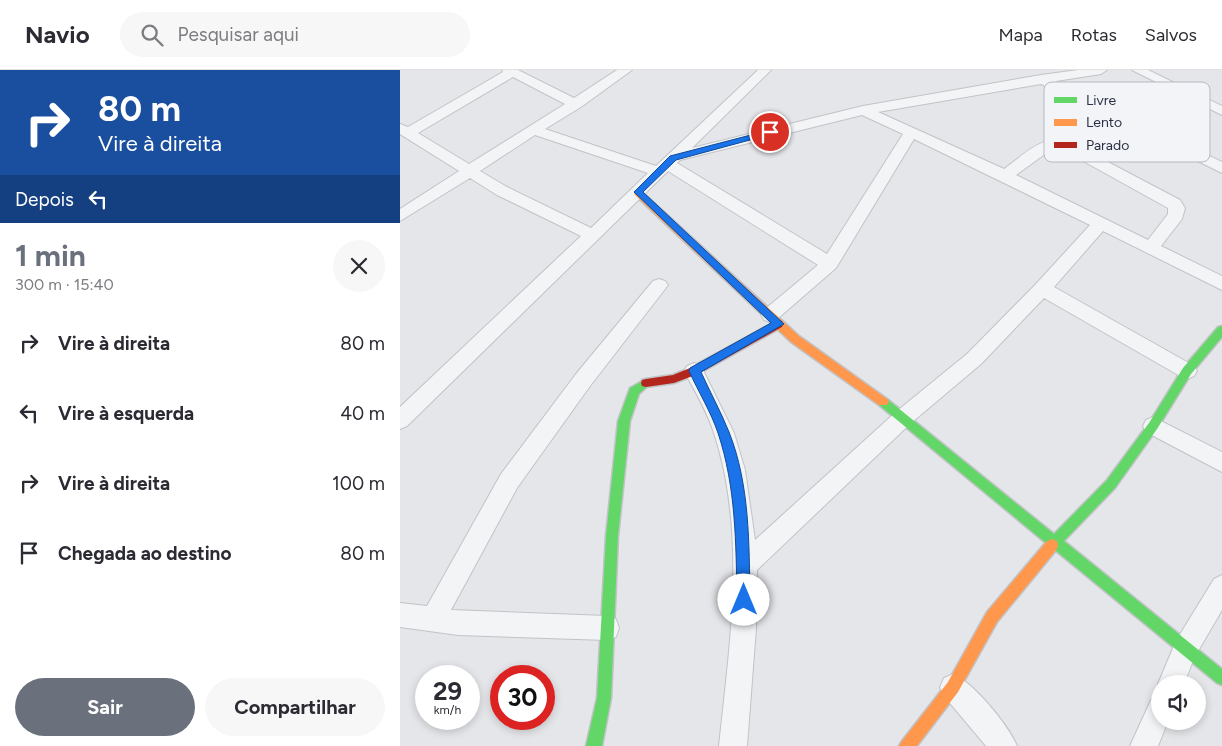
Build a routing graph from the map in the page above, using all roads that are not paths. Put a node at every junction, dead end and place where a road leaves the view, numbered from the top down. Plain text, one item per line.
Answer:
1 (626, 70) edge
2 (765, 70) edge
3 (1013, 70) edge
4 (1101, 70) edge
5 (1138, 70) edge
6 (510, 71) edge
7 (1035, 80) junction
8 (1163, 82) edge
9 (1044, 84) edge
10 (576, 104) junction
11 (1210, 105) edge
12 (863, 110) junction
13 (1222, 111) edge
14 (535, 130) junction
15 (404, 131) edge
16 (911, 132) junction
17 (1044, 147) edge
18 (1096, 162) edge
19 (1209, 162) edge
20 (666, 165) junction
21 (1222, 168) edge
22 (468, 172) junction
23 (1005, 176) junction
24 (638, 192) junction
25 (400, 216) edge
26 (1102, 223) junction
27 (592, 234) junction
28 (1150, 248) junction
29 (830, 264) junction
30 (1222, 284) edge
31 (659, 285) dead end
32 (1042, 289) junction
33 (774, 319) junction
34 (1222, 330) edge
35 (694, 371) junction
36 (1187, 371) junction
37 (904, 416) junction
38 (400, 420) edge
39 (1153, 426) junction
40 (1222, 463) edge
41 (1054, 542) junction
42 (744, 566) junction
43 (1222, 587) edge
44 (400, 615) edge
45 (432, 621) junction
46 (607, 628) junction
47 (1185, 650) junction
48 (1175, 675) edge
49 (1222, 678) edge
50 (953, 687) junction
51 (1151, 730) edge
52 (594, 746) edge
53 (733, 746) edge
54 (907, 746) edge
55 (1003, 746) edge
56 (1144, 746) edge

1 - 10 street
2 - 20 street
3 - 7 street
4 - 7 street
5 - 8 street
6 - 10 street
6 - 15 street
7 - 9 street
7 - 12 street
10 - 14 street
11 - 13 street
12 - 16 street
12 - 20 street
14 - 20 street
14 - 22 street
15 - 22 street
16 - 23 street
16 - 29 street
17 - 23 street
18 - 28 street
19 - 21 street
20 - 24 street
20 - 29 street
22 - 25 street
22 - 27 street
23 - 26 street
24 - 27 street
24 - 33 street
26 - 28 street
26 - 32 street
27 - 38 street
28 - 30 street
29 - 33 street
31 - 45 street
32 - 36 street
32 - 37 street
33 - 35 street
33 - 37 street
34 - 36 street
35 - 42 street
35 - 46 street
36 - 39 street
37 - 41 street
37 - 42 street
39 - 40 street
39 - 41 street
41 - 47 street
41 - 50 street
42 - 53 street
43 - 47 street
44 - 45 street
45 - 46 street
46 - 52 street
47 - 48 street
47 - 49 street
50 - 54 street
50 - 55 street
51 - 56 street

